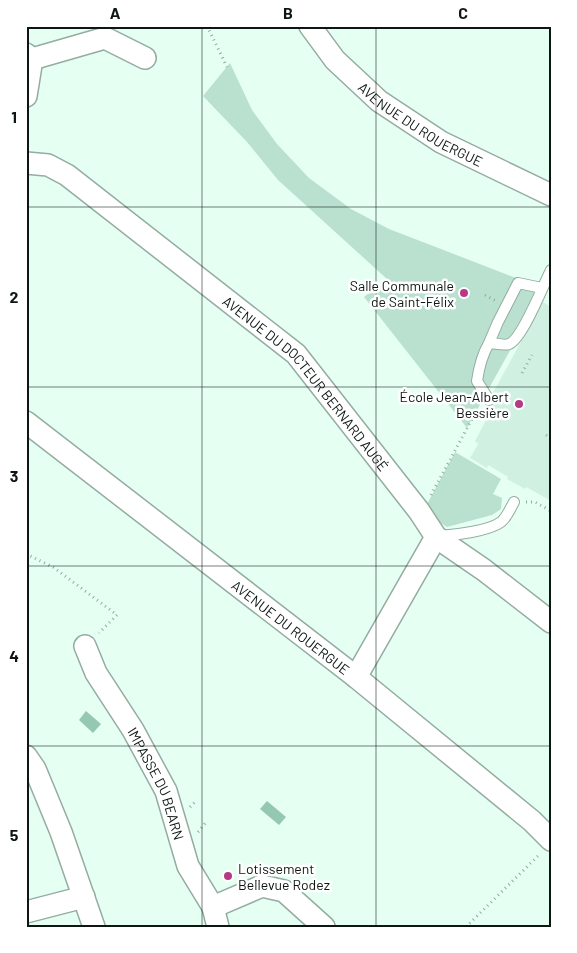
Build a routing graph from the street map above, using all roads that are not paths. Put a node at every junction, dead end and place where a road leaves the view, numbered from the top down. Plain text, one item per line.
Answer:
1 (310, 26) edge
2 (29, 56) edge
3 (145, 58) dead end
4 (26, 96) edge
5 (26, 163) edge
6 (551, 195) edge
7 (551, 270) edge
8 (542, 288) junction
9 (489, 343) junction
10 (487, 398) road end
11 (26, 422) edge
12 (514, 502) road end
13 (436, 537) junction
14 (551, 622) edge
15 (85, 646) road end
16 (356, 677) junction
17 (26, 756) edge
18 (547, 846) edge
19 (84, 897) junction
20 (26, 913) edge
21 (216, 917) edge
22 (42, 927) edge
23 (94, 927) edge
24 (324, 927) edge

1 - 6 street, AVENUE DU ROUERGUE
2 - 3 street
2 - 4 street
5 - 13 street, AVENUE DU DOCTEUR BERNARD AUGÉ
7 - 8 lane
8 - 9 lane
8 - 9 lane
9 - 10 lane
11 - 16 street, AVENUE DU ROUERGUE
12 - 13 lane
13 - 14 street
13 - 16 street
15 - 21 street, IMPASSE DU BEARN
16 - 18 street, AVENUE DU ROUERGUE
17 - 19 street
19 - 20 street
19 - 23 street
20 - 22 street
21 - 24 street

